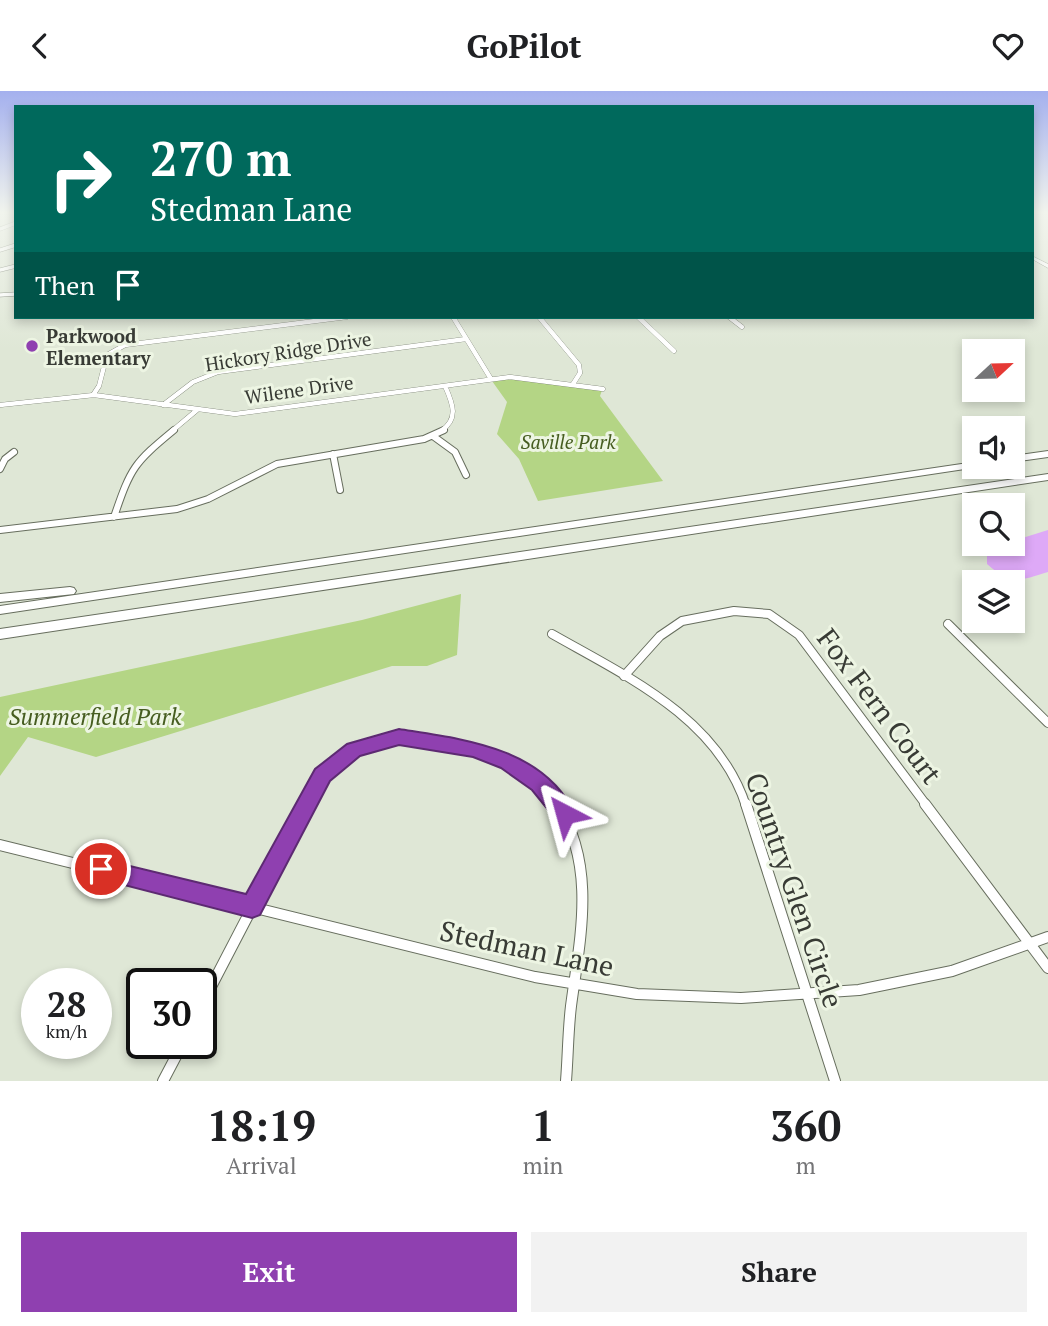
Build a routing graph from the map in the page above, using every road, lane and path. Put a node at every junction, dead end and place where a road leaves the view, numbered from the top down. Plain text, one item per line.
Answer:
1 (320, 319) edge
2 (454, 319) edge
3 (541, 319) edge
4 (640, 319) edge
5 (731, 319) edge
6 (741, 327) dead end
7 (466, 339) junction
8 (674, 351) dead end
9 (491, 379) junction
10 (573, 384) junction
11 (445, 386) junction
12 (603, 389) dead end
13 (93, 395) junction
14 (0, 405) edge
15 (163, 405) junction
16 (197, 410) junction
17 (433, 436) junction
18 (14, 453) dead end
19 (333, 454) junction
20 (1048, 454) edge
21 (1025, 457) edge
22 (962, 466) edge
23 (0, 469) edge
24 (466, 475) dead end
25 (1048, 477) edge
26 (340, 490) dead end
27 (114, 517) junction
28 (0, 530) edge
29 (220, 575) junction
30 (0, 598) edge
31 (0, 610) edge
32 (948, 624) dead end
33 (0, 634) edge
34 (552, 634) dead end
35 (624, 676) junction
36 (1048, 723) edge
37 (0, 845) edge
38 (252, 907) junction
39 (1048, 937) edge
40 (1030, 944) junction
41 (1048, 968) edge
42 (217, 975) edge
43 (575, 985) junction
44 (809, 995) junction
45 (175, 1059) edge
46 (163, 1081) edge
47 (566, 1081) edge
48 (835, 1081) edge

1 - 13 street
2 - 7 street
3 - 10 street
4 - 8 street
5 - 6 street
7 - 9 street
7 - 15 street, Hickory Ridge Drive
9 - 10 street, Wilene Drive
9 - 11 street, Wilene Drive
10 - 12 street, Wilene Drive
11 - 16 street, Wilene Drive
11 - 17 street
13 - 14 street, Wilene Drive
13 - 15 street, Wilene Drive
15 - 16 street, Wilene Drive
16 - 27 street
17 - 19 street
17 - 24 street
18 - 23 street
19 - 26 street
19 - 27 street
20 - 21 highway
22 - 29 highway
25 - 33 highway
27 - 28 street
29 - 30 highway
29 - 31 highway
32 - 36 street
34 - 35 street, Country Glen Circle
35 - 40 street, Fox Fern Court
35 - 44 street, Country Glen Circle
37 - 38 street, Stedman Lane
38 - 42 street
38 - 43 street, Stedman Lane
38 - 43 street
39 - 40 street, Stedman Lane
40 - 41 street, Fox Fern Court
40 - 44 street, Stedman Lane
43 - 44 street, Stedman Lane
43 - 47 street
44 - 48 street, Country Glen Circle
45 - 46 street

